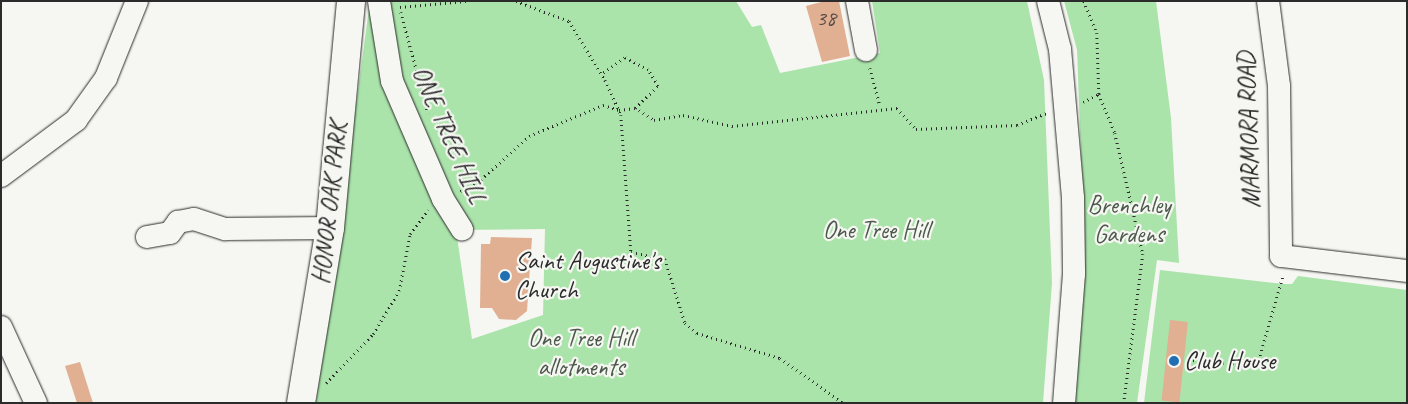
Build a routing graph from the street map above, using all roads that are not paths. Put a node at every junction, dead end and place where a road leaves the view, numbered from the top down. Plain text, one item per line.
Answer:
1 (137, 1) edge
2 (351, 1) edge
3 (379, 1) edge
4 (857, 1) edge
5 (1048, 1) edge
6 (1268, 1) edge
7 (866, 50) road end
8 (1, 176) edge
9 (330, 228) junction
10 (462, 230) dead end
11 (147, 237) dead end
12 (1407, 271) edge
13 (1, 327) edge
14 (36, 403) edge
15 (301, 403) edge
16 (1064, 403) edge

1 - 8 street
2 - 9 main road, HONOR OAK PARK
3 - 10 street, ONE TREE HILL
4 - 7 street
5 - 16 street
6 - 12 street, MARMORA ROAD
9 - 11 street
9 - 15 main road, HONOR OAK PARK
13 - 14 street

